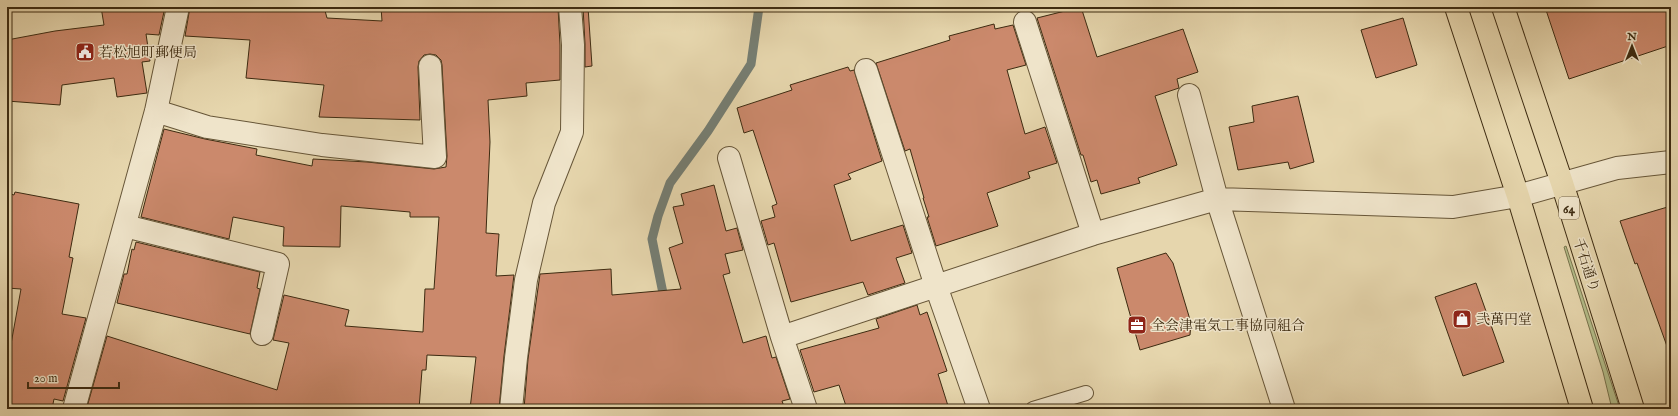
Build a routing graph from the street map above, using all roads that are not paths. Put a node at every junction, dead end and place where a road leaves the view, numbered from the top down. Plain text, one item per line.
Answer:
1 (178, 7) edge
2 (570, 7) edge
3 (1456, 7) edge
4 (1503, 7) edge
5 (1025, 22) dead end
6 (430, 66) dead end
7 (866, 70) dead end
8 (1189, 95) dead end
9 (156, 111) junction
10 (729, 158) dead end
11 (1671, 162) edge
12 (1562, 183) junction
13 (1518, 196) junction
14 (1216, 199) junction
15 (125, 226) junction
16 (1093, 234) junction
17 (936, 286) junction
18 (262, 334) dead end
19 (782, 337) junction
20 (1086, 393) dead end
21 (74, 409) edge
22 (511, 409) edge
23 (806, 409) edge
24 (979, 409) edge
25 (1033, 409) edge
26 (1284, 409) edge
27 (1582, 409) edge
28 (1633, 409) edge

1 - 9 street
2 - 22 street
3 - 13 main road
4 - 12 main road, 千石通り / 64
5 - 16 street
6 - 9 street
7 - 17 street
8 - 14 street
9 - 15 street
10 - 19 street
11 - 12 street
12 - 13 street
12 - 28 main road, 千石通り / 64
13 - 14 street
13 - 27 main road
14 - 16 street
14 - 26 street
15 - 18 street
15 - 21 street
16 - 17 street
17 - 19 street
17 - 24 street
19 - 23 street
20 - 25 lane

